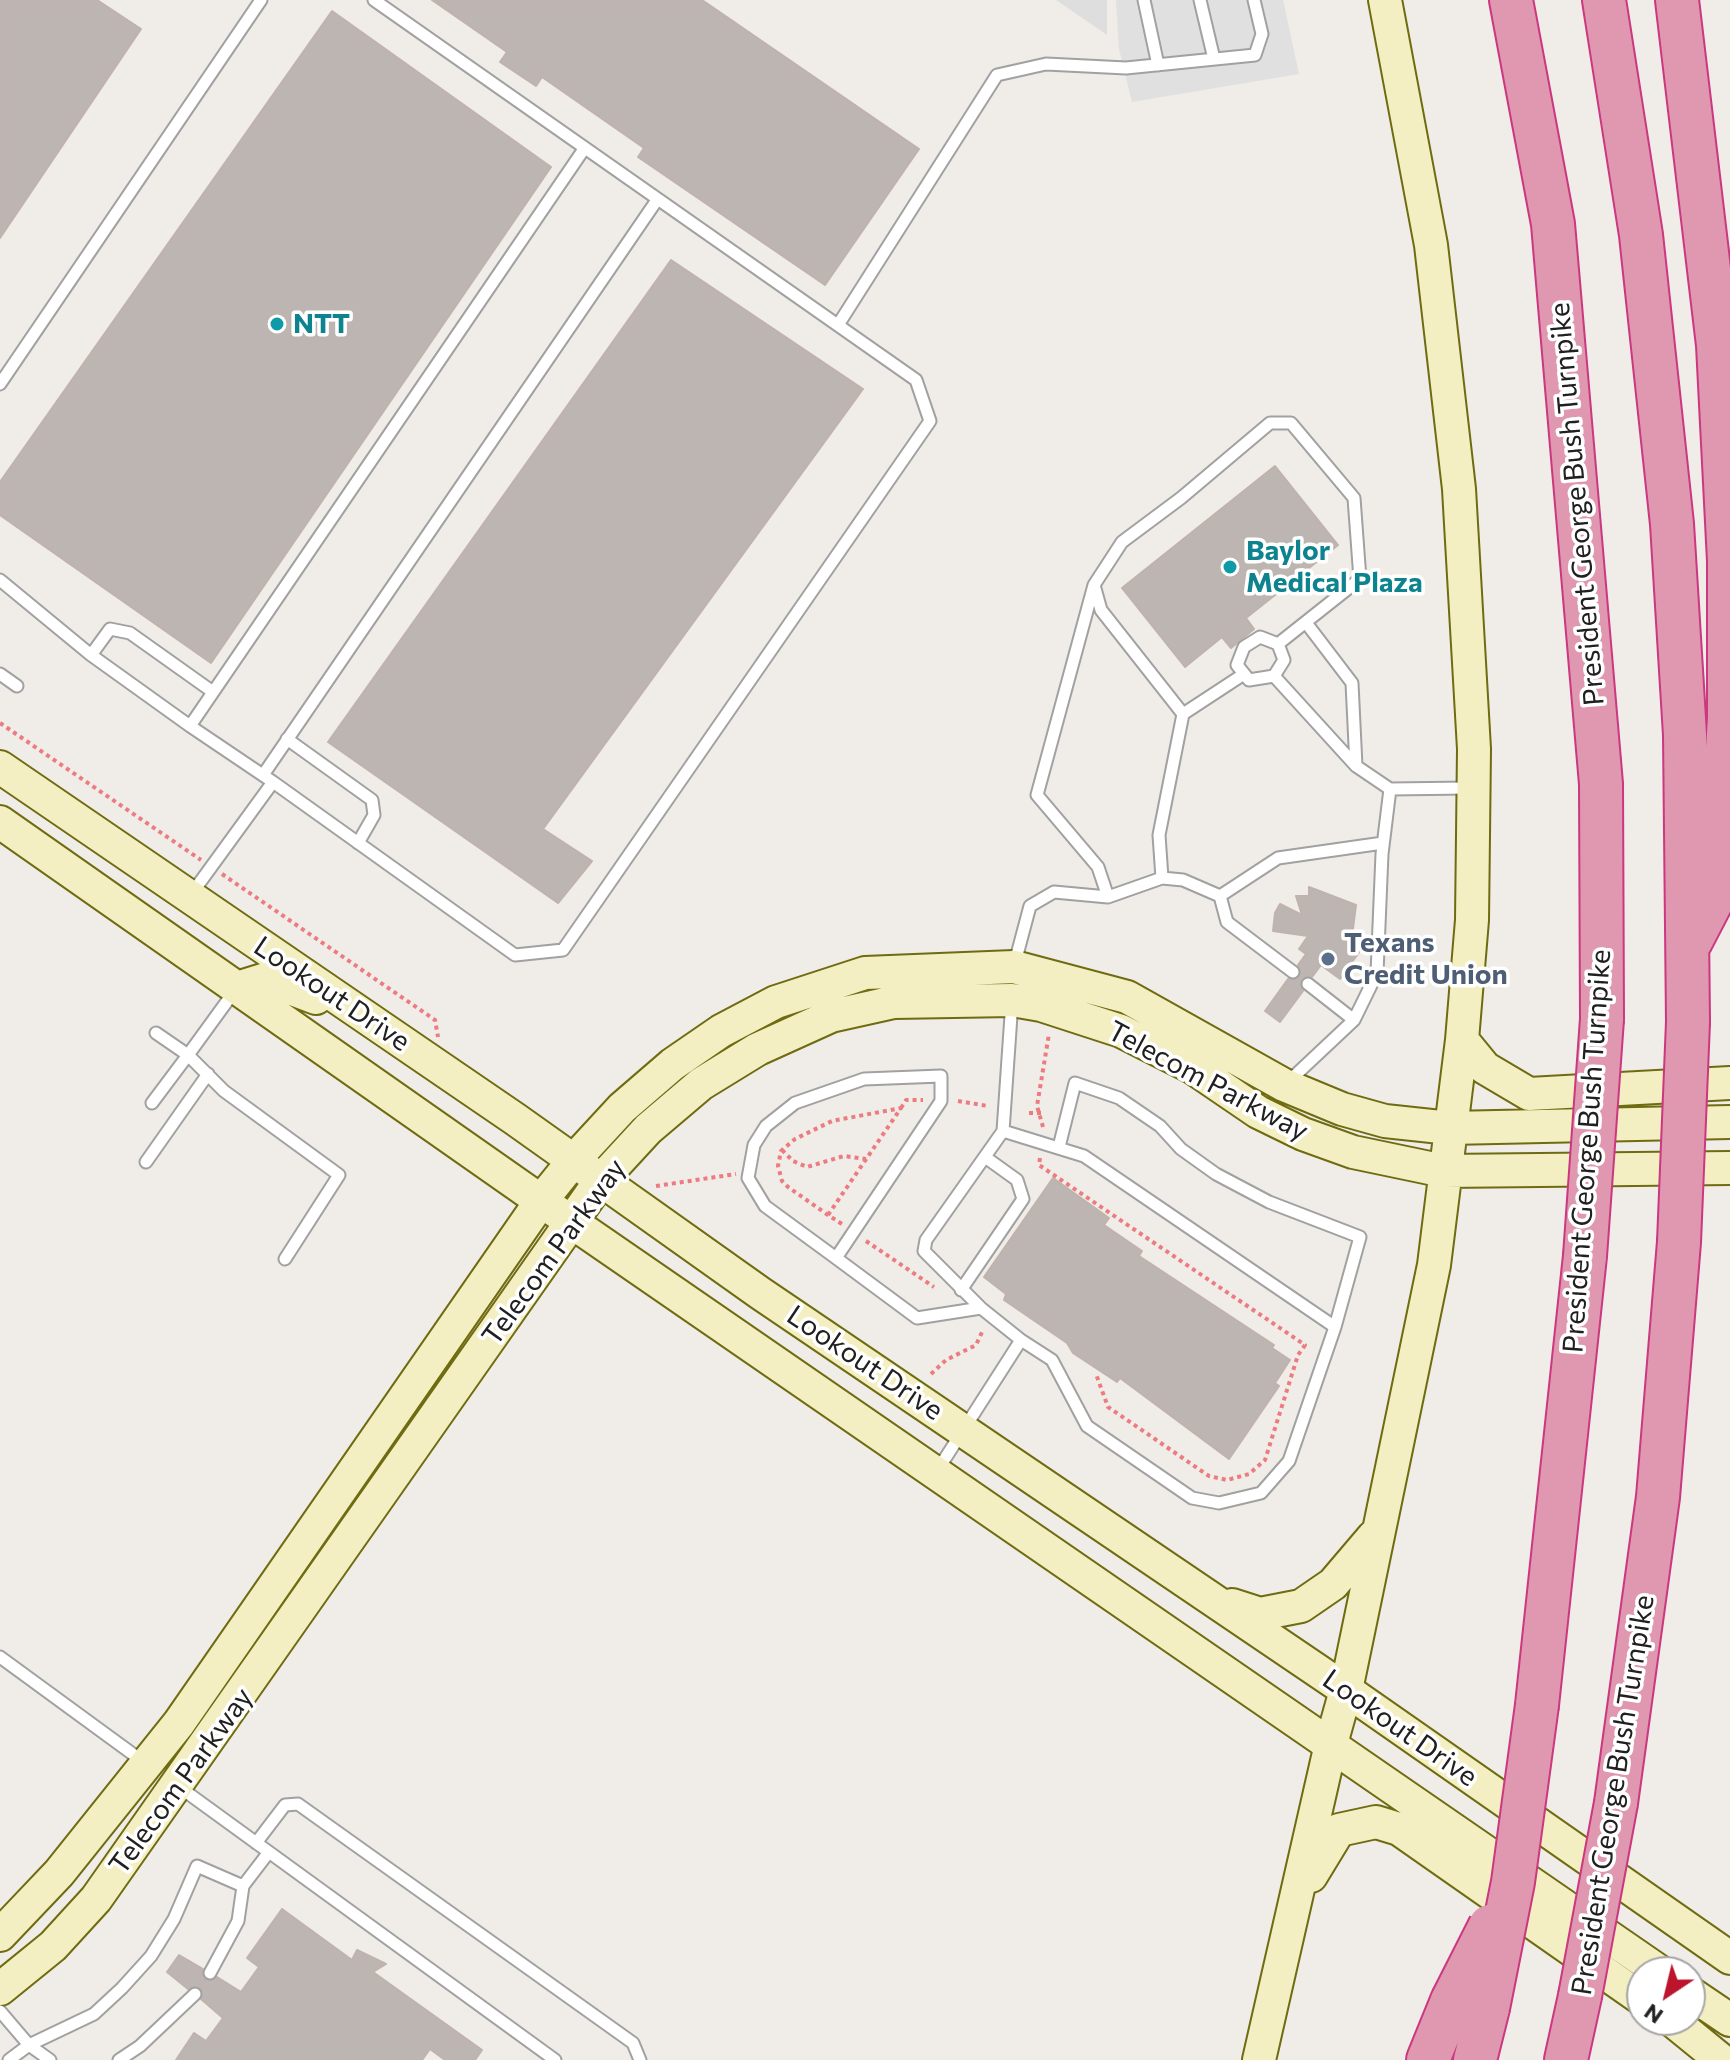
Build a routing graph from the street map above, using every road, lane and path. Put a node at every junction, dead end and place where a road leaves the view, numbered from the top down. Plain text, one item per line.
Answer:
1 (261, 0) edge
2 (374, 0) edge
3 (1144, 0) edge
4 (1200, 0) edge
5 (1254, 0) edge
6 (1385, 0) edge
7 (1485, 0) edge
8 (1511, 0) edge
9 (1604, 0) edge
10 (1677, 0) edge
11 (1214, 59) junction
12 (1158, 65) junction
13 (584, 149) junction
14 (657, 200) junction
15 (1553, 224) junction
16 (838, 325) junction
17 (0, 384) edge
18 (0, 580) edge
19 (1094, 585) junction
20 (1307, 624) junction
21 (1278, 644) junction
22 (91, 655) junction
23 (0, 674) edge
24 (1244, 674) junction
25 (1274, 676) junction
26 (17, 686) dead end
27 (213, 692) junction
28 (1183, 714) junction
29 (0, 723) edge
30 (190, 726) junction
31 (287, 739) junction
32 (1356, 766) junction
33 (0, 767) edge
34 (268, 778) junction
35 (1474, 788) junction
36 (1390, 789) junction
37 (0, 822) edge
38 (358, 843) junction
39 (1383, 843) junction
40 (196, 857) dead end
41 (226, 877) dead end
42 (1162, 878) junction
43 (190, 896) junction
44 (1220, 896) junction
45 (1108, 897) junction
46 (1689, 945) junction
47 (1014, 967) junction
48 (1293, 972) dead end
49 (1308, 984) dead end
50 (237, 988) junction
51 (1012, 1000) junction
52 (371, 1020) junction
53 (1354, 1020) junction
54 (1049, 1032) dead end
55 (156, 1033) dead end
56 (1462, 1040) junction
57 (441, 1051) dead end
58 (188, 1055) junction
59 (208, 1074) junction
60 (1730, 1083) edge
61 (1284, 1085) junction
62 (925, 1100) dead end
63 (958, 1101) dead end
64 (152, 1103) dead end
65 (988, 1106) dead end
66 (901, 1108) junction
67 (1029, 1113) dead end
68 (1041, 1113) junction
69 (1730, 1122) edge
70 (1450, 1128) junction
71 (1043, 1129) dead end
72 (1003, 1131) junction
73 (1059, 1147) junction
74 (782, 1150) junction
75 (985, 1157) junction
76 (1040, 1158) dead end
77 (866, 1159) junction
78 (574, 1160) junction
79 (146, 1162) dead end
80 (779, 1168) junction
81 (1730, 1168) edge
82 (770, 1169) dead end
83 (1444, 1171) junction
84 (737, 1174) dead end
85 (601, 1180) junction
86 (656, 1186) dead end
87 (541, 1201) junction
88 (828, 1215) junction
89 (572, 1222) junction
90 (844, 1225) dead end
91 (863, 1238) dead end
92 (836, 1258) junction
93 (285, 1259) dead end
94 (934, 1287) dead end
95 (961, 1290) junction
96 (981, 1308) junction
97 (1335, 1327) junction
98 (983, 1330) dead end
99 (1021, 1340) junction
100 (931, 1374) dead end
101 (1096, 1374) dead end
102 (962, 1428) junction
103 (937, 1471) junction
104 (1378, 1531) junction
105 (1193, 1587) junction
106 (0, 1657) edge
107 (1346, 1690) junction
108 (1331, 1744) junction
109 (146, 1763) junction
110 (178, 1786) junction
111 (256, 1843) junction
112 (269, 1852) junction
113 (243, 1886) junction
114 (1290, 1925) junction
115 (0, 1935) edge
116 (1637, 1956) edge
117 (1730, 1958) edge
118 (210, 1973) dead end
119 (1626, 1988) edge
120 (0, 1989) edge
121 (195, 1994) dead end
122 (1580, 1996) junction
123 (1470, 2004) junction
124 (1706, 2004) edge
125 (0, 2011) edge
126 (1730, 2020) edge
127 (1692, 2036) edge
128 (29, 2045) junction
129 (9, 2060) edge
130 (50, 2060) edge
131 (119, 2060) edge
132 (555, 2060) edge
133 (640, 2060) edge
134 (1259, 2060) edge
135 (1428, 2060) edge
136 (1475, 2060) edge
137 (1566, 2060) edge
138 (1577, 2060) edge
139 (1721, 2060) edge

1 - 17 lane
2 - 13 lane
3 - 12 lane
4 - 11 lane
5 - 11 lane
6 - 35 main road
7 - 15 highway
8 - 15 highway, President George Bush Turnpike
9 - 46 highway, President George Bush Turnpike
10 - 46 highway
11 - 12 lane
12 - 16 lane
13 - 14 lane
13 - 27 lane
14 - 16 lane
14 - 31 lane
15 - 123 highway, President George Bush Turnpike, bridge
16 - 38 lane
18 - 22 lane
19 - 20 lane
19 - 28 lane
19 - 45 lane
20 - 21 lane
20 - 32 lane
21 - 24 lane
21 - 25 lane
22 - 27 lane
22 - 30 lane
23 - 26 lane
24 - 25 lane
24 - 28 lane
25 - 32 lane
27 - 30 lane
28 - 42 lane
29 - 40 path
30 - 34 lane
31 - 34 lane
31 - 38 lane
32 - 36 lane
33 - 43 main road, Lookout Drive
34 - 38 lane
34 - 43 lane
35 - 36 lane
35 - 56 main road
36 - 39 lane
37 - 50 main road, Lookout Drive
39 - 44 lane
39 - 53 lane
41 - 57 path
42 - 44 lane
42 - 45 lane
43 - 52 main road, Lookout Drive
44 - 48 lane
45 - 47 lane
46 - 122 highway, President George Bush Turnpike, bridge
47 - 51 main road
47 - 61 main road, Telecom Parkway
47 - 78 main road, Telecom Parkway
49 - 53 lane
50 - 52 main road
50 - 58 lane
50 - 87 main road, Lookout Drive
51 - 72 lane
51 - 83 main road, Telecom Parkway
51 - 85 main road, Telecom Parkway
52 - 78 main road, Lookout Drive
53 - 61 lane
54 - 68 path
55 - 58 lane
56 - 60 main road
56 - 70 main road
58 - 59 lane
58 - 64 lane
59 - 79 lane
59 - 93 lane
61 - 70 main road, Telecom Parkway
62 - 66 path
63 - 65 path
66 - 74 path
66 - 77 path
67 - 68 path
68 - 71 path
69 - 70 main road, Telecom Parkway
70 - 83 main road
72 - 73 lane
72 - 75 lane
73 - 97 lane
73 - 97 lane
74 - 77 path
74 - 80 path
75 - 95 lane
75 - 95 lane
76 - 101 path
77 - 88 path
78 - 85 main road, Lookout Drive
78 - 87 main road, Telecom Parkway
80 - 82 path
80 - 88 path
81 - 83 main road, Telecom Parkway
83 - 104 main road
84 - 86 path
85 - 89 main road, Telecom Parkway
85 - 102 main road, Lookout Drive
87 - 89 main road, Lookout Drive
87 - 109 main road, Telecom Parkway
88 - 90 path
89 - 103 main road, Lookout Drive
89 - 110 main road, Telecom Parkway
91 - 94 path
92 - 92 lane
92 - 96 lane
95 - 96 lane
96 - 99 lane
97 - 99 lane
98 - 100 path
99 - 102 lane
102 - 103 lane
102 - 105 main road, Lookout Drive
103 - 108 main road, Lookout Drive
104 - 105 main road
104 - 107 main road
105 - 107 main road, Lookout Drive
106 - 109 lane
107 - 108 main road
107 - 117 main road, Lookout Drive
108 - 114 main road
108 - 116 main road, Lookout Drive
109 - 110 main road
109 - 115 main road, Telecom Parkway
110 - 111 lane
110 - 120 main road, Telecom Parkway
111 - 112 lane
111 - 133 lane
112 - 113 lane
112 - 132 lane
113 - 118 lane
113 - 128 lane
114 - 119 main road
114 - 134 main road
121 - 131 lane
122 - 137 highway, President George Bush Turnpike
122 - 138 highway
123 - 135 highway
123 - 136 highway
124 - 126 main road
125 - 128 lane
127 - 139 main road
128 - 129 lane
128 - 130 lane

